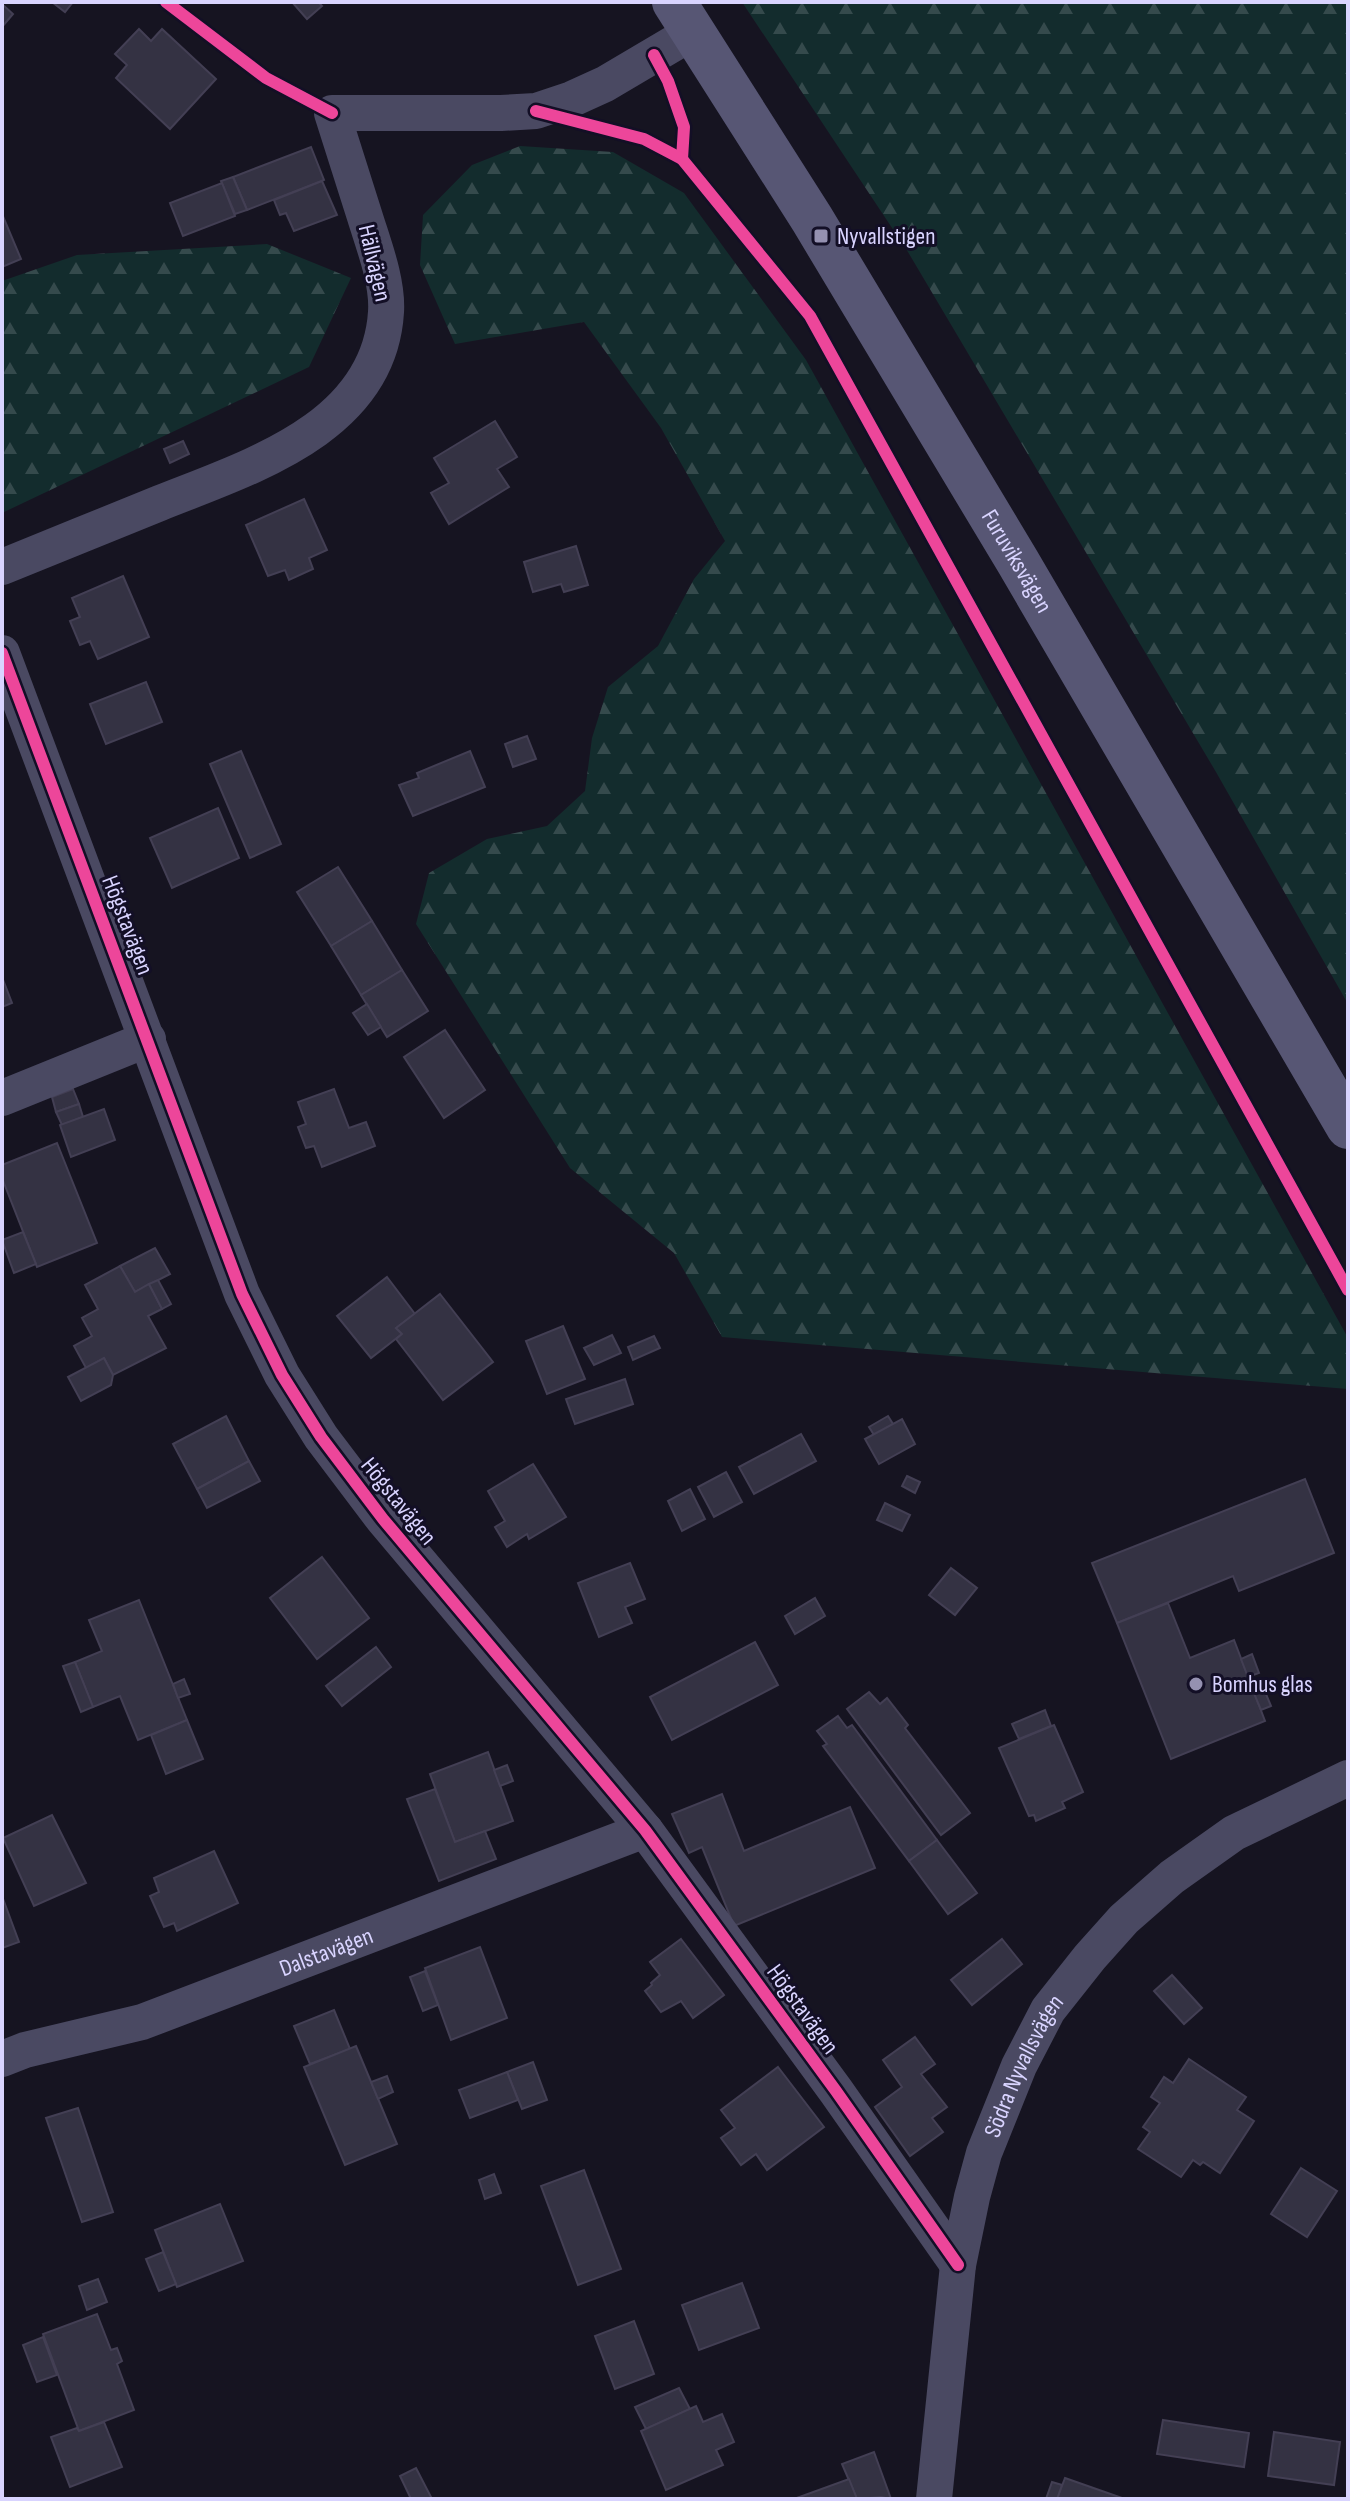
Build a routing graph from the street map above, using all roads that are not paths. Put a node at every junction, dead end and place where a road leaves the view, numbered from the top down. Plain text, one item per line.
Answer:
1 (684, 17) edge
2 (2, 567) edge
3 (2, 653) edge
4 (148, 1039) junction
5 (2, 1098) edge
6 (1348, 1127) edge
7 (1348, 1778) edge
8 (645, 1830) junction
9 (2, 2059) edge
10 (958, 2265) junction
11 (934, 2499) edge

1 - 2 street, Hällvägen
1 - 6 main road, Furuviksvägen
3 - 4 street, Högstavägen
4 - 5 street
4 - 8 street, Högstavägen
7 - 10 street, Södra Nyvallsvägen
8 - 9 street, Dalstavägen
8 - 10 street, Högstavägen
10 - 11 street, Södra Nyvallsvägen

